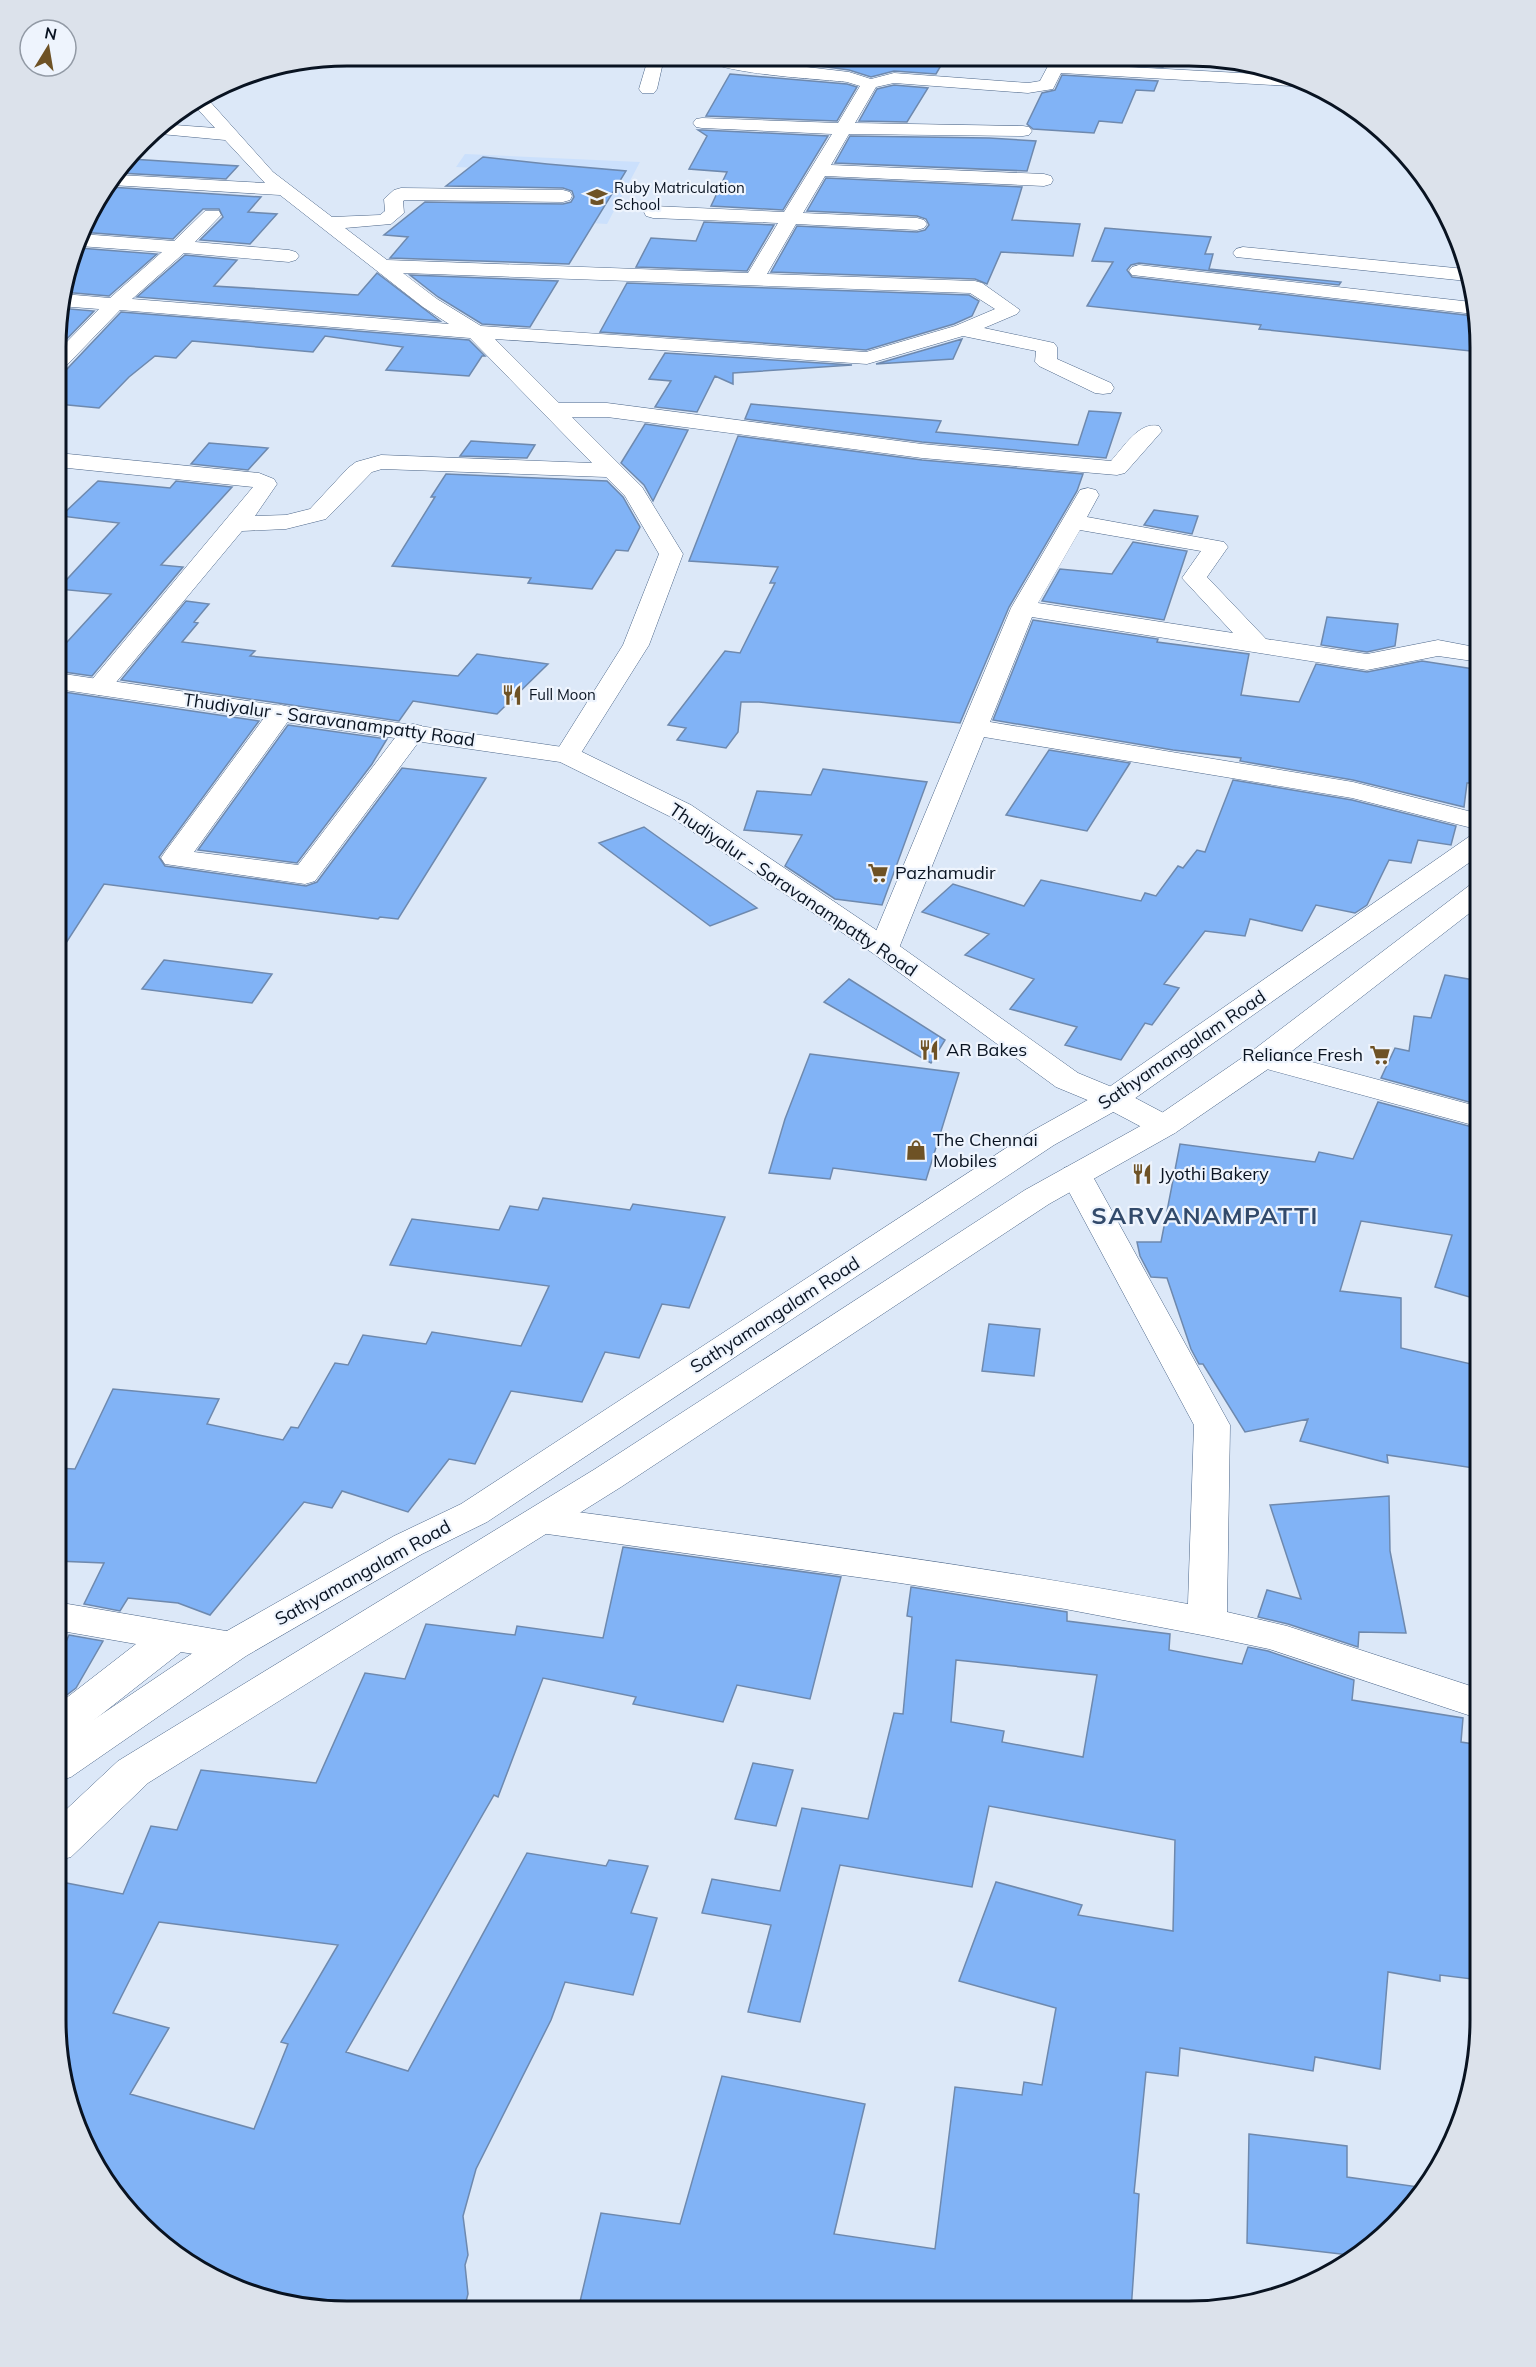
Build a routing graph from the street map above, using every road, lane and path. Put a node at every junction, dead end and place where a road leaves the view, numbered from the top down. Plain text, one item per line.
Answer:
1 (655, 66) edge
2 (743, 66) edge
3 (1276, 80) edge
4 (866, 82) junction
5 (648, 89) dead end
6 (204, 105) edge
7 (702, 123) dead end
8 (843, 128) junction
9 (169, 130) edge
10 (1023, 131) dead end
11 (231, 135) junction
12 (819, 170) junction
13 (121, 180) edge
14 (1044, 180) dead end
15 (285, 190) junction
16 (563, 196) dead end
17 (653, 212) dead end
18 (212, 215) dead end
19 (790, 219) junction
20 (328, 223) junction
21 (917, 224) dead end
22 (86, 241) edge
23 (179, 248) junction
24 (1243, 253) dead end
25 (289, 256) dead end
26 (384, 266) junction
27 (1138, 270) dead end
28 (1460, 274) edge
29 (754, 279) junction
30 (70, 301) edge
31 (115, 304) junction
32 (1468, 307) edge
33 (962, 330) junction
34 (476, 333) junction
35 (66, 355) edge
36 (1103, 388) dead end
37 (552, 410) junction
38 (1151, 431) dead end
39 (66, 461) edge
40 (611, 470) junction
41 (1088, 495) dead end
42 (1073, 522) junction
43 (236, 524) junction
44 (1023, 608) junction
45 (1257, 644) junction
46 (1470, 653) edge
47 (66, 682) edge
48 (99, 687) junction
49 (281, 713) junction
50 (974, 727) junction
51 (413, 732) junction
52 (567, 755) junction
53 (1470, 819) edge
54 (1470, 849) edge
55 (1470, 899) edge
56 (884, 948) junction
57 (1263, 1058) junction
58 (1113, 1099) junction
59 (1470, 1114) edge
60 (1164, 1126) junction
61 (1076, 1175) junction
62 (540, 1521) junction
63 (66, 1618) edge
64 (1207, 1622) junction
65 (175, 1635) junction
66 (232, 1646) junction
67 (1470, 1701) edge
68 (66, 1720) edge
69 (66, 1759) edge
70 (66, 1836) edge

1 - 5 main road
2 - 4 main road
3 - 4 main road
4 - 8 main road
6 - 11 main road
7 - 8 main road
8 - 10 main road
8 - 12 main road
9 - 11 main road
11 - 15 main road
12 - 14 main road
12 - 19 main road
13 - 15 main road
15 - 20 main road
16 - 20 main road
17 - 19 main road
18 - 23 main road
19 - 21 main road
19 - 29 main road
20 - 26 main road
22 - 23 main road
23 - 25 main road
23 - 31 main road
24 - 28 main road
26 - 29 main road
26 - 34 main road
27 - 32 main road
29 - 33 main road
30 - 31 main road
31 - 34 main road
31 - 35 main road
33 - 34 main road
33 - 36 main road
34 - 37 main road
37 - 38 main road
37 - 40 main road
39 - 43 main road
40 - 43 main road
40 - 52 main road
41 - 42 main road
42 - 44 main road
42 - 45 main road
43 - 48 main road
44 - 45 main road
44 - 50 main road
45 - 46 main road
47 - 48 main road, Thudiyalur - Saravanampatty Road
48 - 49 main road, Thudiyalur - Saravanampatty Road
49 - 51 main road, Thudiyalur - Saravanampatty Road
49 - 51 main road
50 - 53 main road
50 - 56 main road
51 - 52 main road, Thudiyalur - Saravanampatty Road
52 - 56 main road, Thudiyalur - Saravanampatty Road
54 - 58 main road, Sathyamangalam Road
55 - 57 main road
56 - 58 main road, Thudiyalur - Saravanampatty Road
57 - 59 main road
57 - 60 main road
58 - 60 main road, Thudiyalur - Saravanampatty Road
58 - 66 main road, Sathyamangalam Road
60 - 61 main road
61 - 62 main road
61 - 64 main road
62 - 64 main road
62 - 70 main road
63 - 65 main road
64 - 67 main road
65 - 66 main road
65 - 68 main road
66 - 69 main road, Sathyamangalam Road

